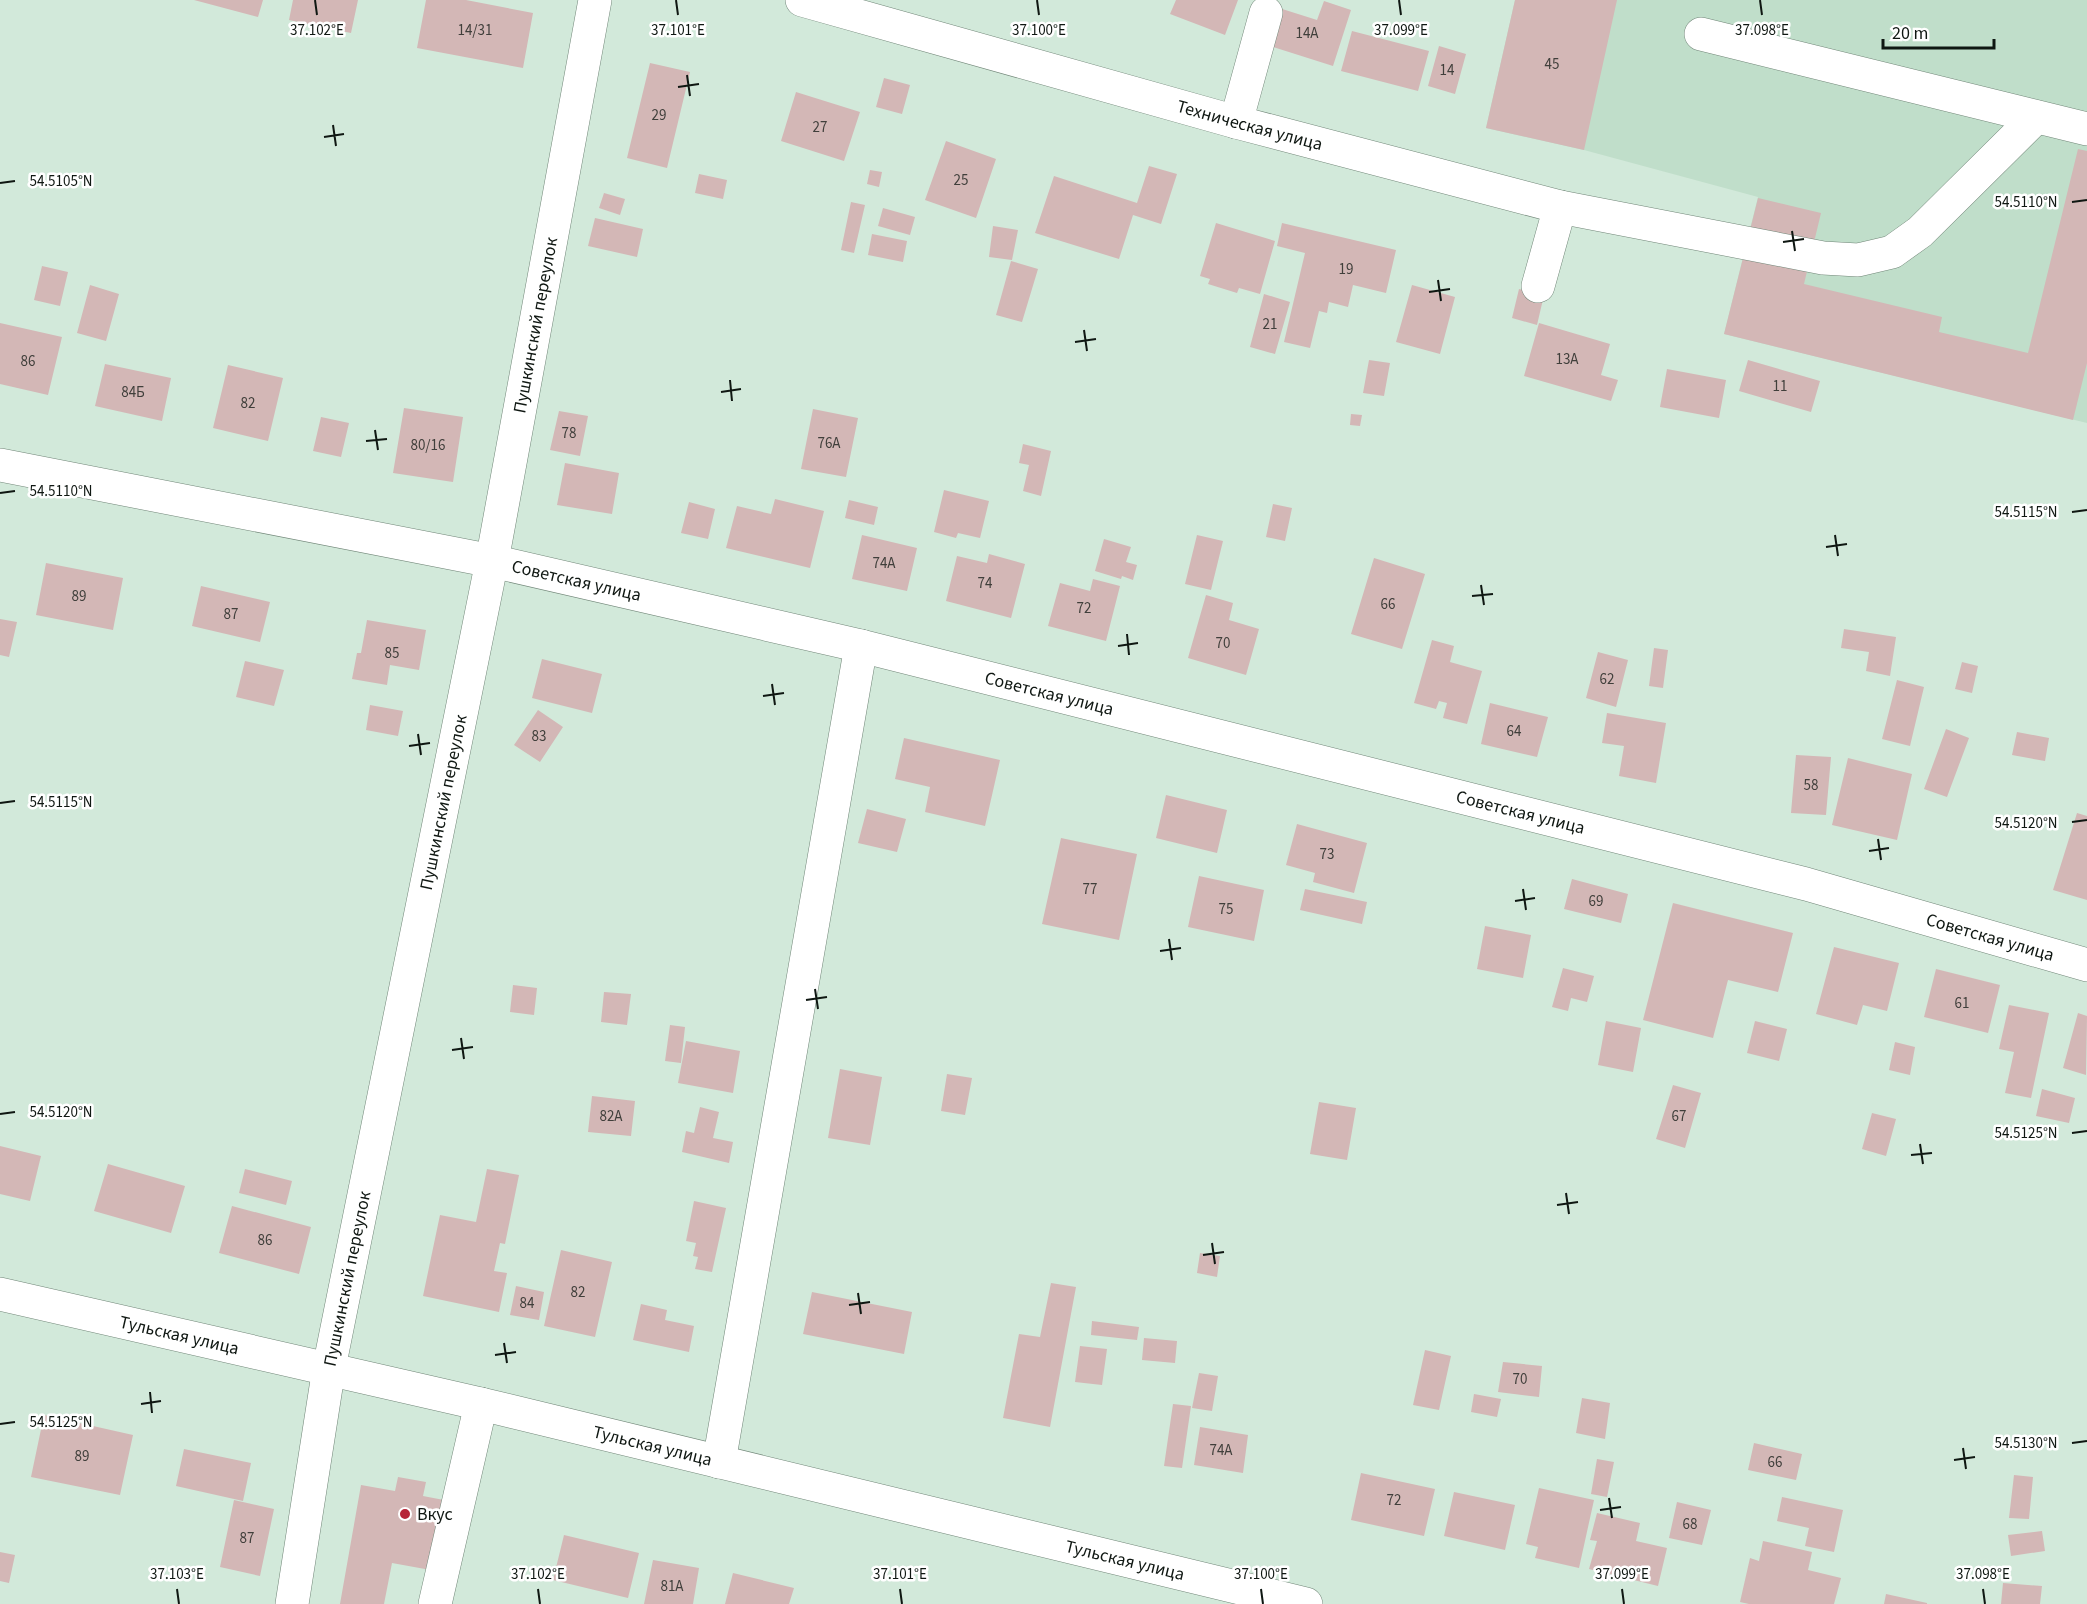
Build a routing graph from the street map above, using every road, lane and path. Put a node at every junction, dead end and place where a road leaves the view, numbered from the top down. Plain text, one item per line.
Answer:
1 (595, 0) edge
2 (802, 0) edge
3 (1266, 13) dead end
4 (1701, 34) dead end
5 (2036, 117) junction
6 (1236, 122) junction
7 (2087, 129) edge
8 (1560, 207) junction
9 (1538, 286) dead end
10 (0, 465) edge
11 (492, 561) junction
12 (861, 646) junction
13 (2087, 965) edge
14 (0, 1294) edge
15 (329, 1368) junction
16 (481, 1404) junction
17 (719, 1462) junction
18 (292, 1604) edge
19 (435, 1604) edge
20 (1306, 1604) edge

1 - 11 street, Пушкинский переулок
2 - 6 street, Техническая улица
3 - 6 street
4 - 5 street
5 - 7 street
5 - 8 street, Техническая улица
6 - 8 street, Техническая улица
8 - 9 street
10 - 11 street, Советская улица
11 - 12 street, Советская улица
11 - 15 street, Пушкинский переулок
12 - 13 street, Советская улица
12 - 17 street
14 - 15 street, Тульская улица
15 - 16 street, Тульская улица
15 - 18 street, Пушкинский переулок
16 - 17 street, Тульская улица
16 - 19 street
17 - 20 street, Тульская улица

